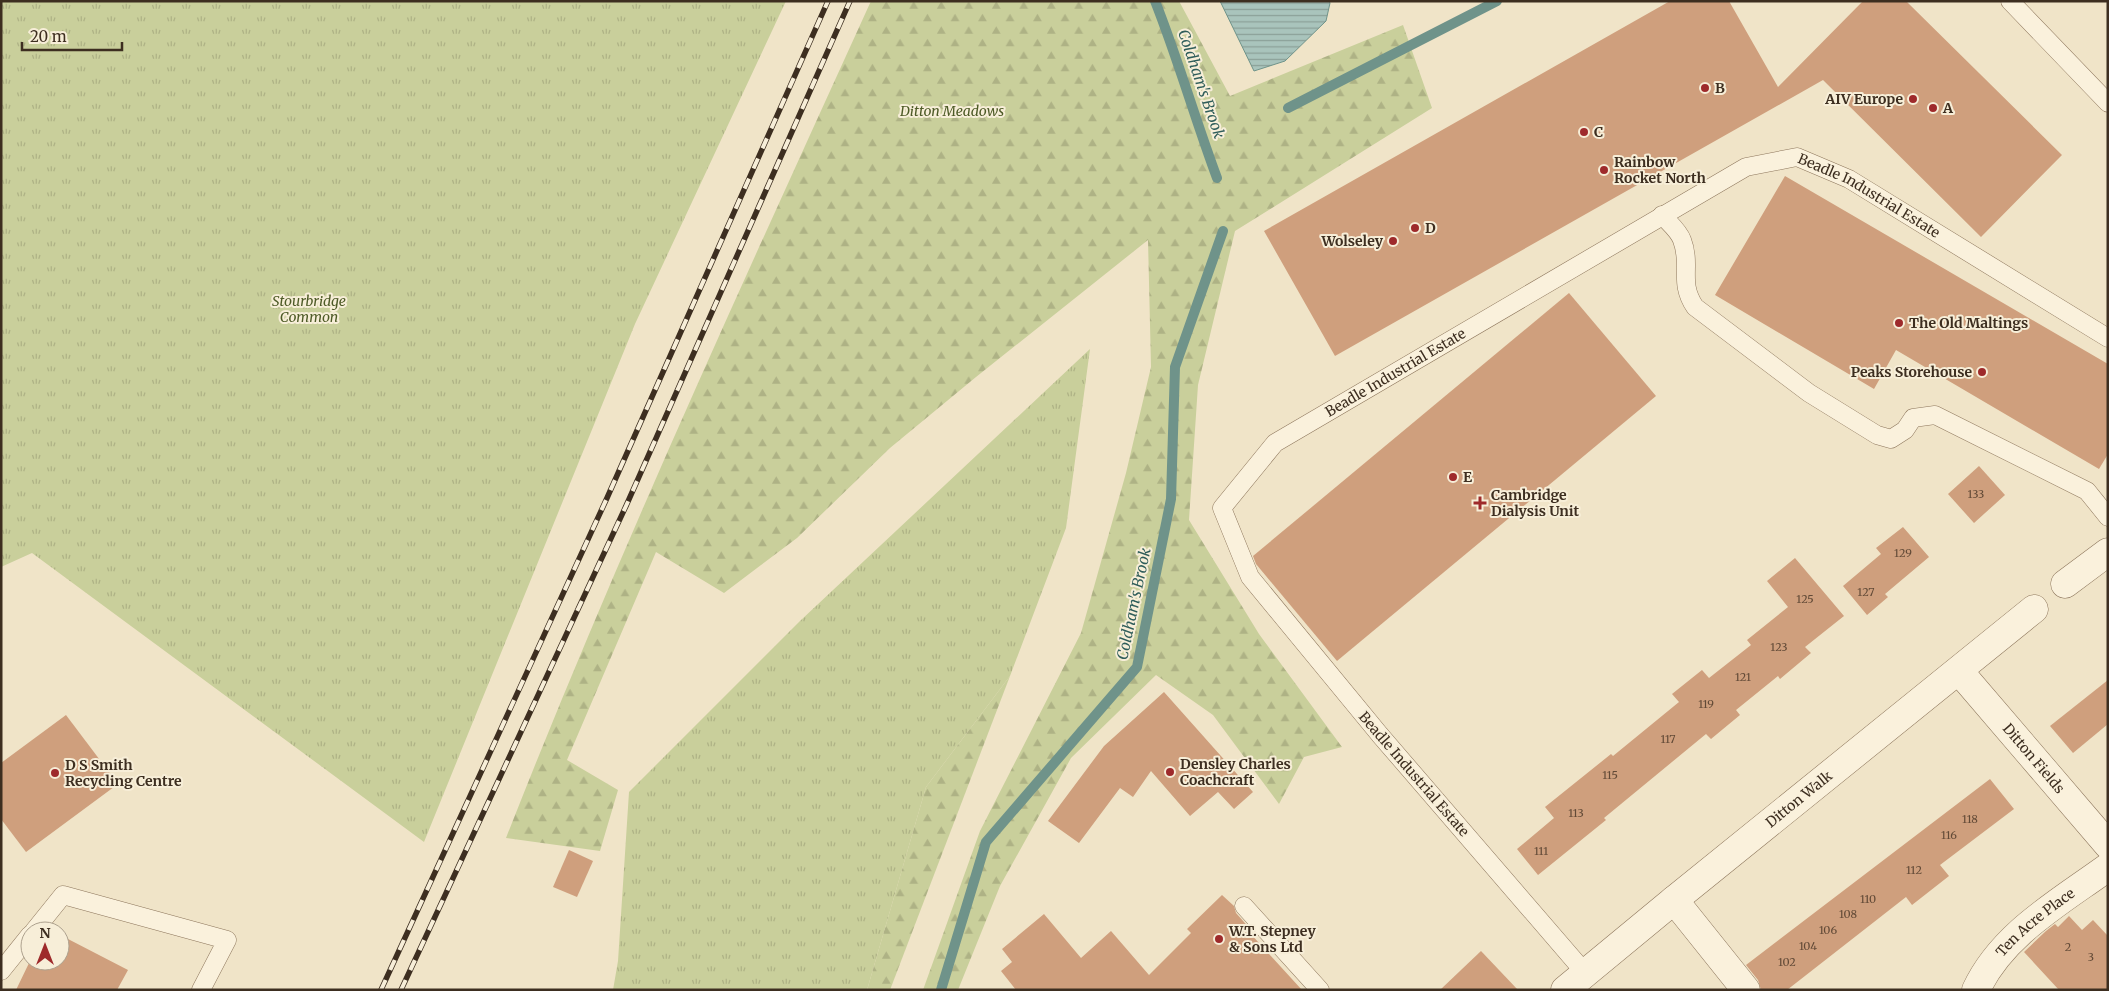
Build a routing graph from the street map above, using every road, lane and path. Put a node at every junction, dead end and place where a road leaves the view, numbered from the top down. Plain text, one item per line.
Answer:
1 (2010, 1) edge
2 (2108, 104) edge
3 (1662, 216) junction
4 (2108, 338) edge
5 (2108, 517) edge
6 (2108, 552) edge
7 (2065, 584) dead end
8 (2034, 609) dead end
9 (1959, 671) junction
10 (2108, 845) edge
11 (2108, 867) edge
12 (1674, 900) junction
13 (1244, 906) dead end
14 (42, 921) edge
15 (20, 947) edge
16 (1, 971) edge
17 (1575, 982) edge
18 (202, 990) edge
19 (1320, 990) edge
20 (1746, 990) edge
21 (1976, 990) edge

1 - 2 lane
3 - 4 lane, Beadle Industrial Estate
3 - 5 lane
3 - 17 lane, Beadle Industrial Estate
6 - 7 street
8 - 9 street, Ditton Walk
9 - 10 street, Ditton Fields
9 - 12 street, Ditton Walk
11 - 21 street, Ten Acre Place
12 - 17 street, Ditton Walk
12 - 20 street
13 - 19 lane
14 - 18 lane
15 - 16 lane

